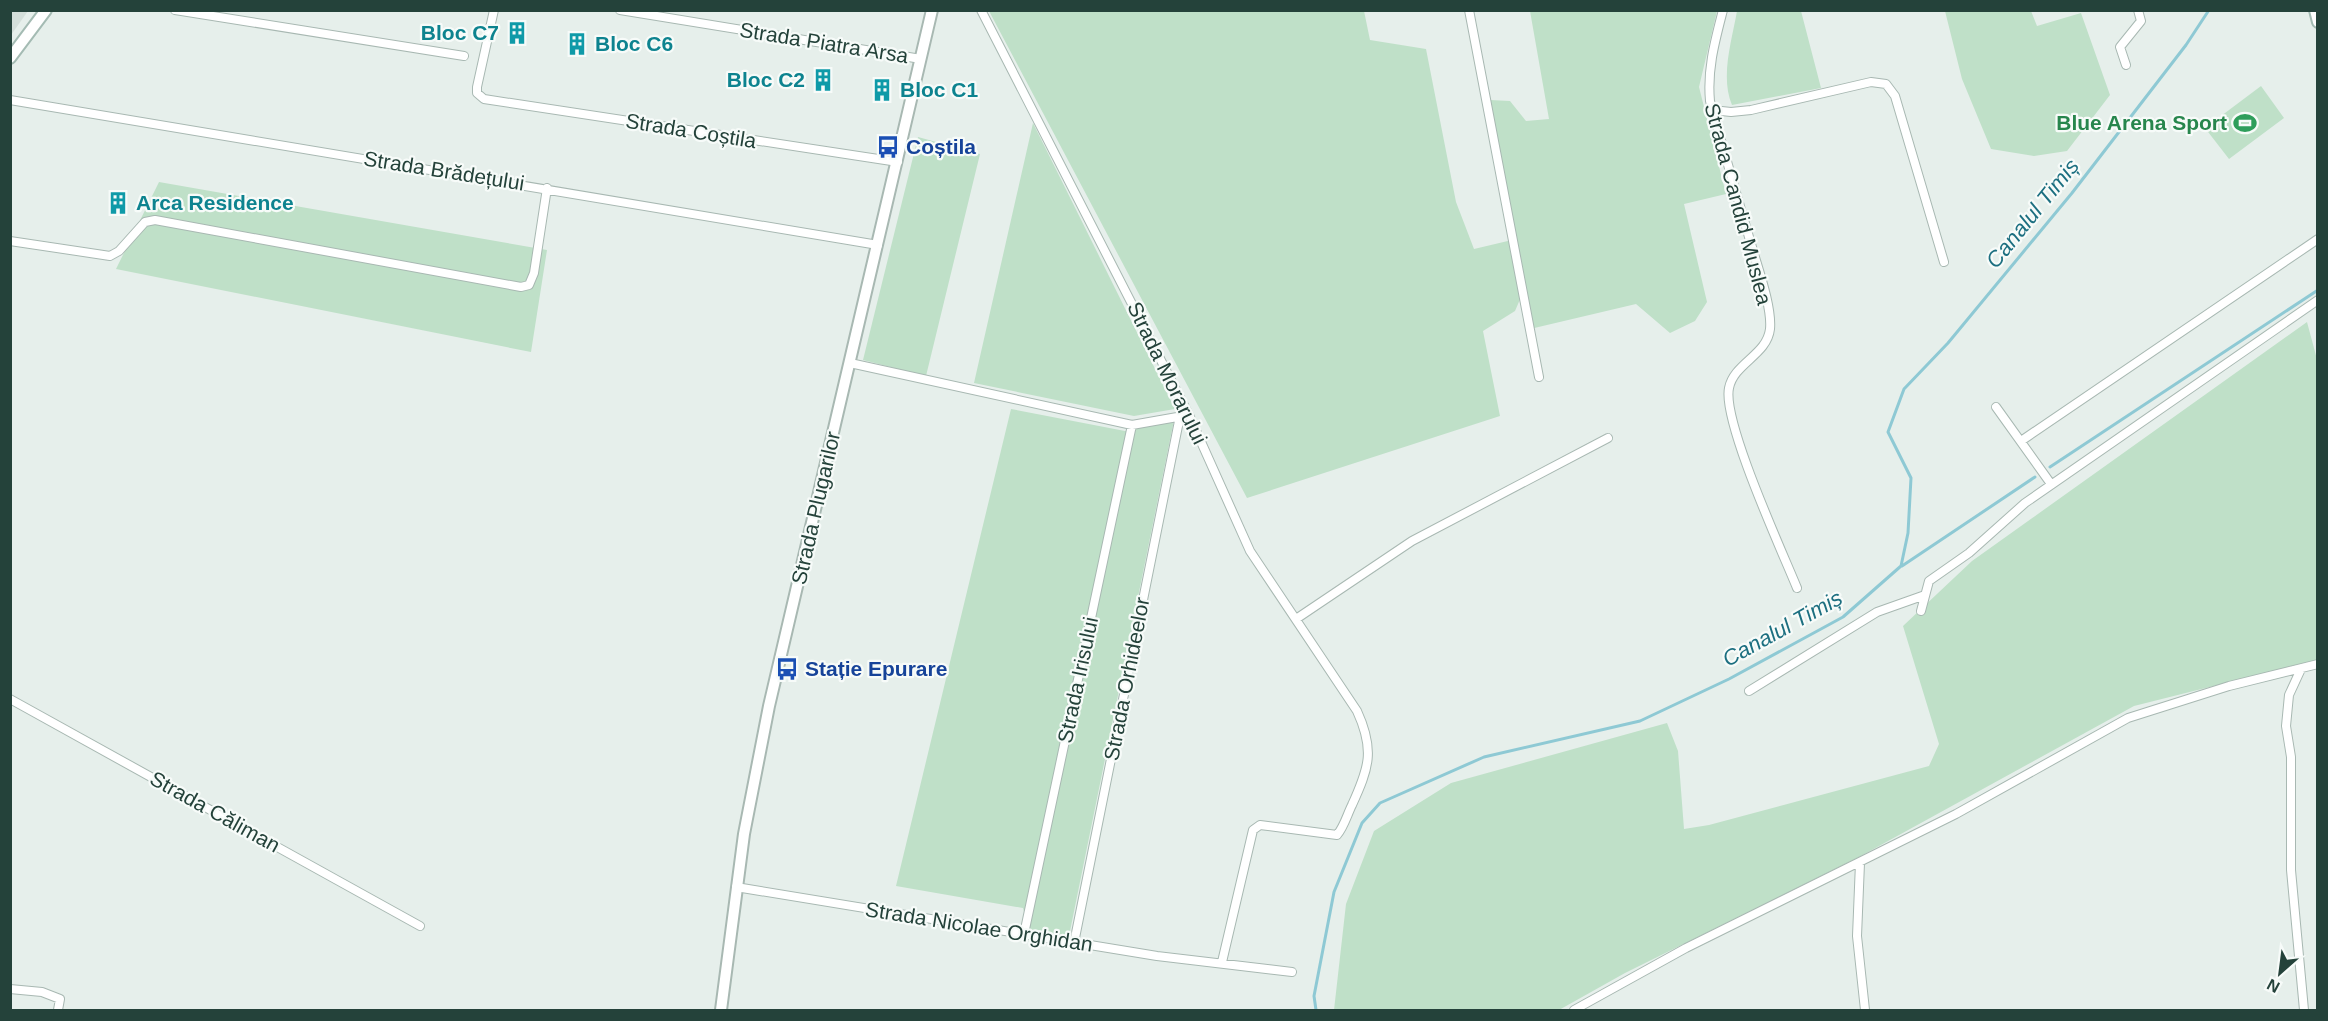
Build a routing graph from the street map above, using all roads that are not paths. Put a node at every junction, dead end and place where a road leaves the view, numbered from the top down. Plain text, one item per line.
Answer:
1 (46, 10) edge
2 (175, 10) edge
3 (494, 10) edge
4 (620, 10) edge
5 (933, 10) edge
6 (981, 10) edge
7 (1469, 10) edge
8 (1723, 10) edge
9 (2138, 10) edge
10 (2315, 10) edge
11 (2318, 22) edge
12 (464, 56) dead end
13 (10, 58) edge
14 (921, 59) junction
15 (2126, 65) dead end
16 (10, 100) edge
17 (1712, 110) junction
18 (898, 162) junction
19 (547, 188) junction
20 (2318, 239) edge
21 (10, 241) edge
22 (878, 245) junction
23 (1944, 262) dead end
24 (2318, 300) edge
25 (850, 363) junction
26 (1539, 377) dead end
27 (1996, 407) dead end
28 (1190, 415) junction
29 (1180, 416) junction
30 (1132, 425) junction
31 (1608, 438) dead end
32 (2021, 441) junction
33 (2051, 484) junction
34 (1797, 588) dead end
35 (1925, 595) junction
36 (1921, 611) dead end
37 (1296, 619) junction
38 (2318, 664) edge
39 (2301, 669) junction
40 (1749, 691) dead end
41 (10, 699) edge
42 (1860, 862) junction
43 (736, 887) junction
44 (420, 926) dead end
45 (1024, 934) junction
46 (1074, 943) junction
47 (1222, 962) junction
48 (1292, 972) dead end
49 (10, 989) edge
50 (58, 1011) edge
51 (721, 1011) edge
52 (1574, 1011) edge
53 (1865, 1011) edge
54 (2304, 1011) edge

1 - 13 street
2 - 12 street
3 - 18 street, Strada Coștila
4 - 14 street, Strada Piatra Arsa
5 - 14 street, Strada Plugarilor
6 - 28 street, Strada Morarului
7 - 26 street
8 - 17 street, Strada Candid Muslea
9 - 15 street
10 - 11 street
14 - 18 street, Strada Plugarilor
16 - 19 street, Strada Brădețului
17 - 23 street
17 - 34 street, Strada Candid Muslea
18 - 22 street, Strada Plugarilor
19 - 21 street
19 - 22 street, Strada Brădețului
20 - 32 street
22 - 25 street, Strada Plugarilor
24 - 33 street
25 - 30 street
25 - 43 street, Strada Plugarilor
27 - 32 street
28 - 29 street
28 - 37 street, Strada Morarului
29 - 30 street
29 - 46 street, Strada Orhideelor
30 - 45 street, Strada Irisului
31 - 37 street
32 - 33 street
33 - 35 street
35 - 36 street
35 - 40 street
37 - 47 street, Strada Morarului
38 - 39 street
39 - 42 street
39 - 54 street
41 - 44 street, Strada Căliman
42 - 52 street
42 - 53 street
43 - 45 street, Strada Nicolae Orghidan
43 - 51 street, Strada Plugarilor
45 - 46 street, Strada Nicolae Orghidan
46 - 47 street, Strada Nicolae Orghidan
47 - 48 street, Strada Nicolae Orghidan
49 - 50 street

